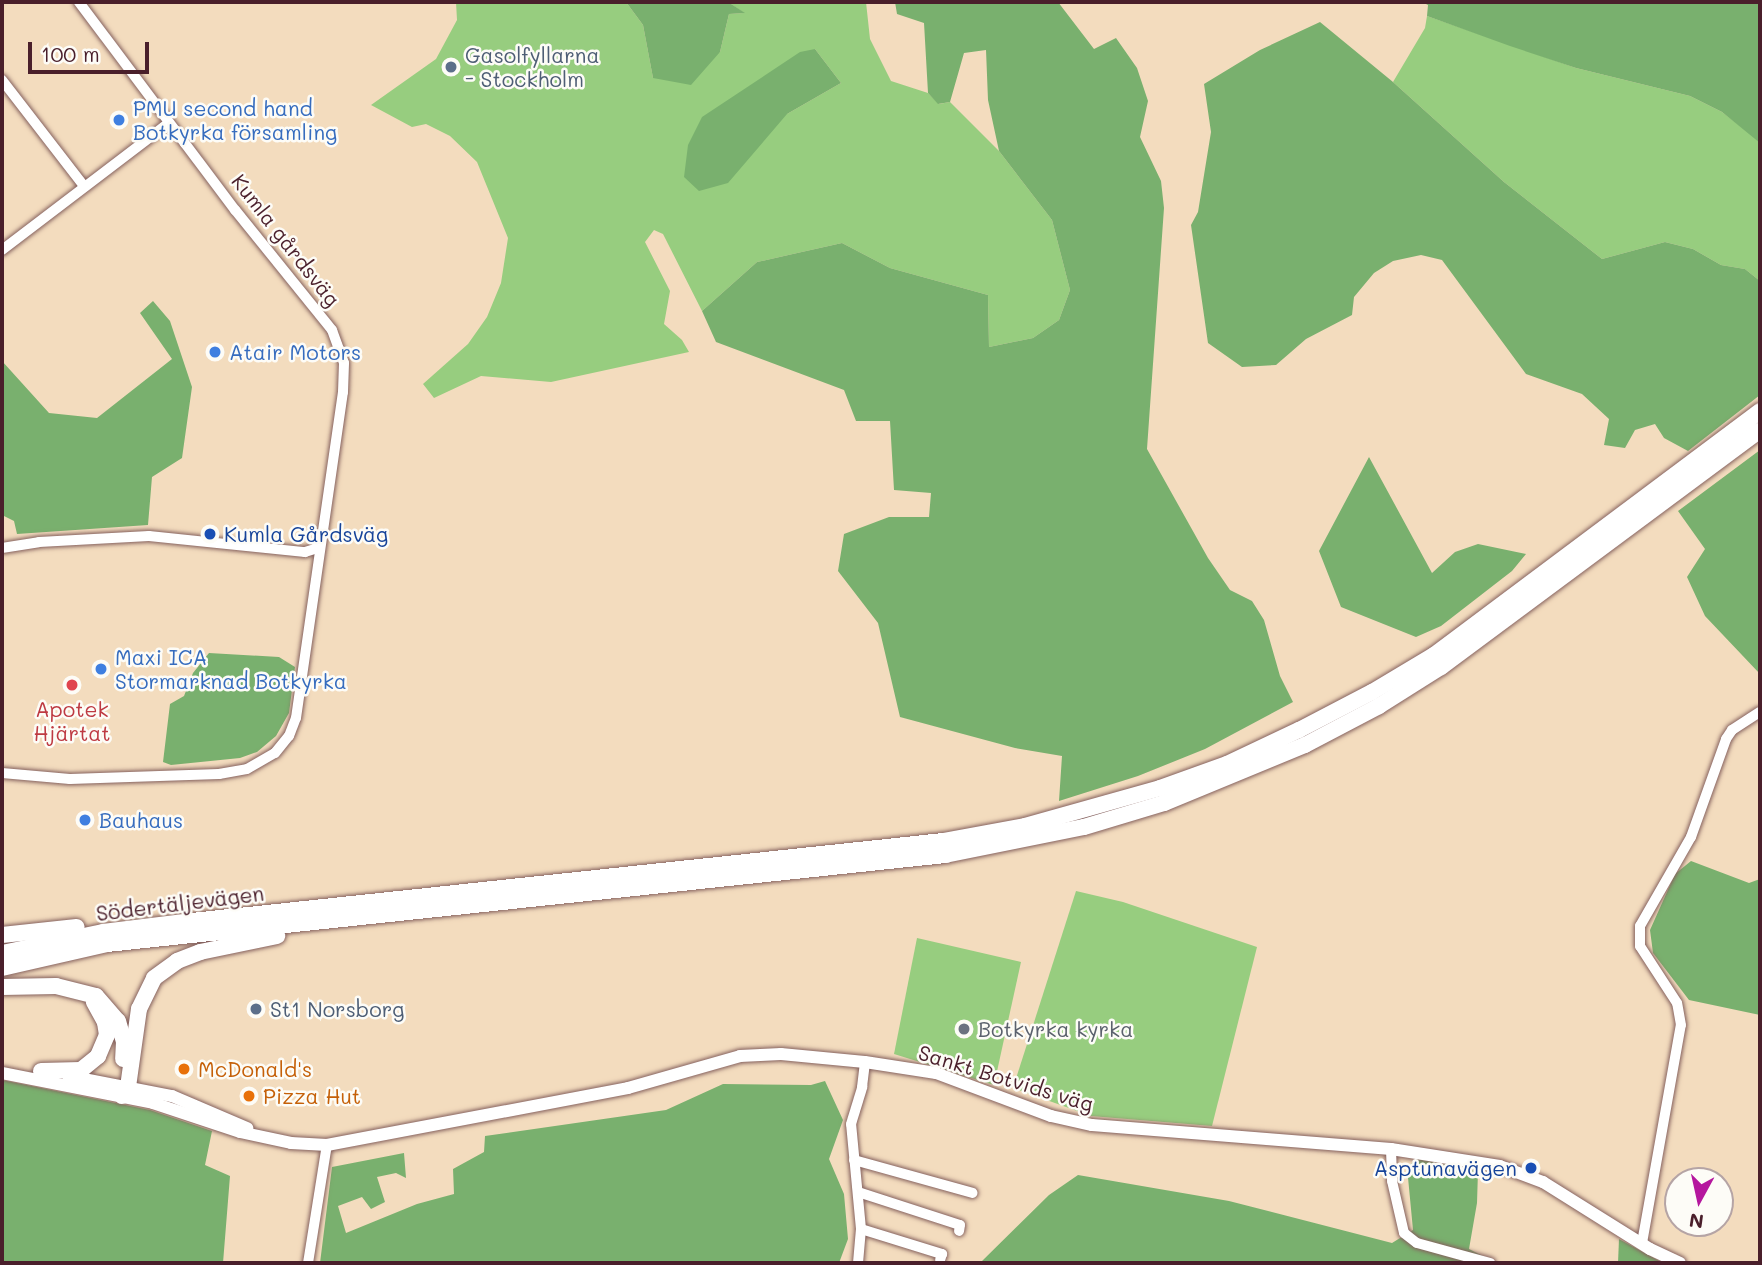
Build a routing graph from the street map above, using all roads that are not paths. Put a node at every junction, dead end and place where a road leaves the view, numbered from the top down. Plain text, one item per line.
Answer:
1 (79, 2) edge
2 (2, 79) edge
3 (169, 123) junction
4 (84, 186) junction
5 (2, 250) edge
6 (1760, 411) edge
7 (1760, 429) edge
8 (321, 541) junction
9 (2, 548) edge
10 (1760, 712) edge
11 (2, 773) edge
12 (366, 910) junction
13 (191, 920) junction
14 (2, 935) edge
15 (2, 953) edge
16 (2, 968) edge
17 (2, 987) edge
18 (82, 990) junction
19 (865, 1062) junction
20 (2, 1065) edge
21 (41, 1071) junction
22 (2, 1073) edge
23 (124, 1089) junction
24 (327, 1145) junction
25 (1391, 1149) junction
26 (854, 1160) junction
27 (858, 1192) junction
28 (973, 1193) dead end
29 (861, 1229) junction
30 (958, 1231) dead end
31 (1642, 1243) junction
32 (940, 1260) dead end
33 (308, 1263) edge
34 (861, 1263) edge
35 (1490, 1263) edge
36 (1680, 1263) edge

1 - 3 street, Kumla gårdsväg
2 - 4 street
3 - 4 street
3 - 8 street, Kumla gårdsväg
4 - 5 street
6 - 12 highway
7 - 12 highway
8 - 9 street
8 - 11 street, Kumla gårdsväg
10 - 31 street
12 - 13 highway, Södertäljevägen
12 - 16 highway
12 - 23 highway
13 - 14 highway
13 - 15 highway, Södertäljevägen
17 - 18 highway
18 - 21 highway
18 - 23 highway
19 - 24 main road, Sankt Botvids väg
19 - 25 main road, Sankt Botvids väg
19 - 26 street
20 - 21 main road, Sankt Botvids väg
21 - 23 main road, Sankt Botvids väg
22 - 23 main road, Sankt Botvids väg
23 - 24 main road, Sankt Botvids väg
24 - 33 street
25 - 31 main road, Sankt Botvids väg
25 - 35 street
26 - 27 street
26 - 28 street
27 - 29 street
27 - 30 street
29 - 32 street
29 - 34 street
31 - 36 main road, Sankt Botvids väg

